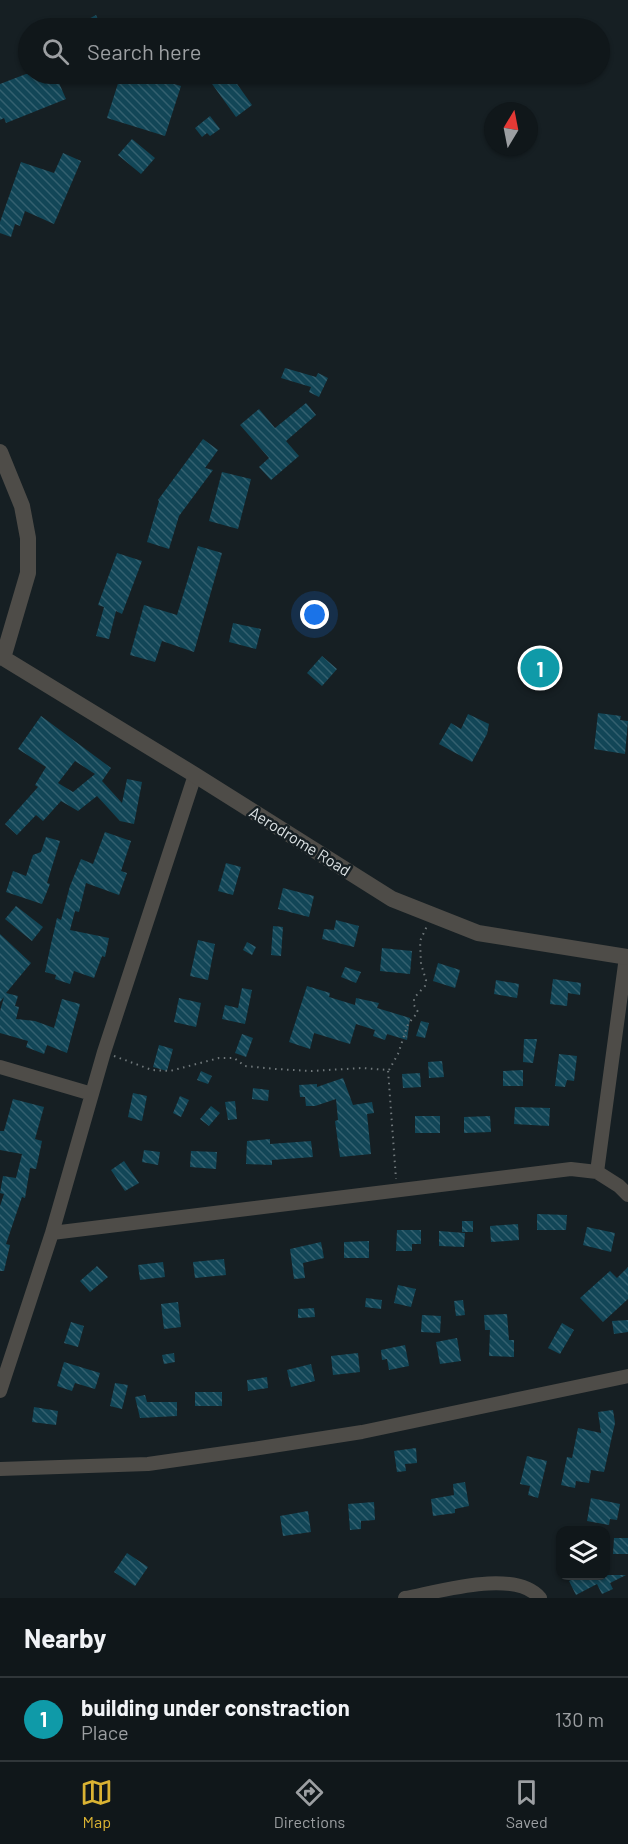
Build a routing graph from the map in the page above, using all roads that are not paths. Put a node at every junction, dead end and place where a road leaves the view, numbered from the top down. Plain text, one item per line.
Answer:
1 (0, 452) edge
2 (1, 657) edge
3 (195, 775) junction
4 (627, 957) edge
5 (0, 1067) edge
6 (92, 1094) junction
7 (597, 1172) junction
8 (628, 1195) edge
9 (52, 1233) junction
10 (628, 1376) edge
11 (0, 1390) edge
12 (0, 1468) edge
13 (405, 1598) edge
14 (540, 1598) edge

1 - 2 street
2 - 3 street, Aerodrome Road
3 - 4 street, Aerodrome Road
3 - 6 street
4 - 7 street
5 - 6 street
6 - 9 street
7 - 8 street
7 - 9 street
9 - 11 street
10 - 12 street
13 - 14 street

